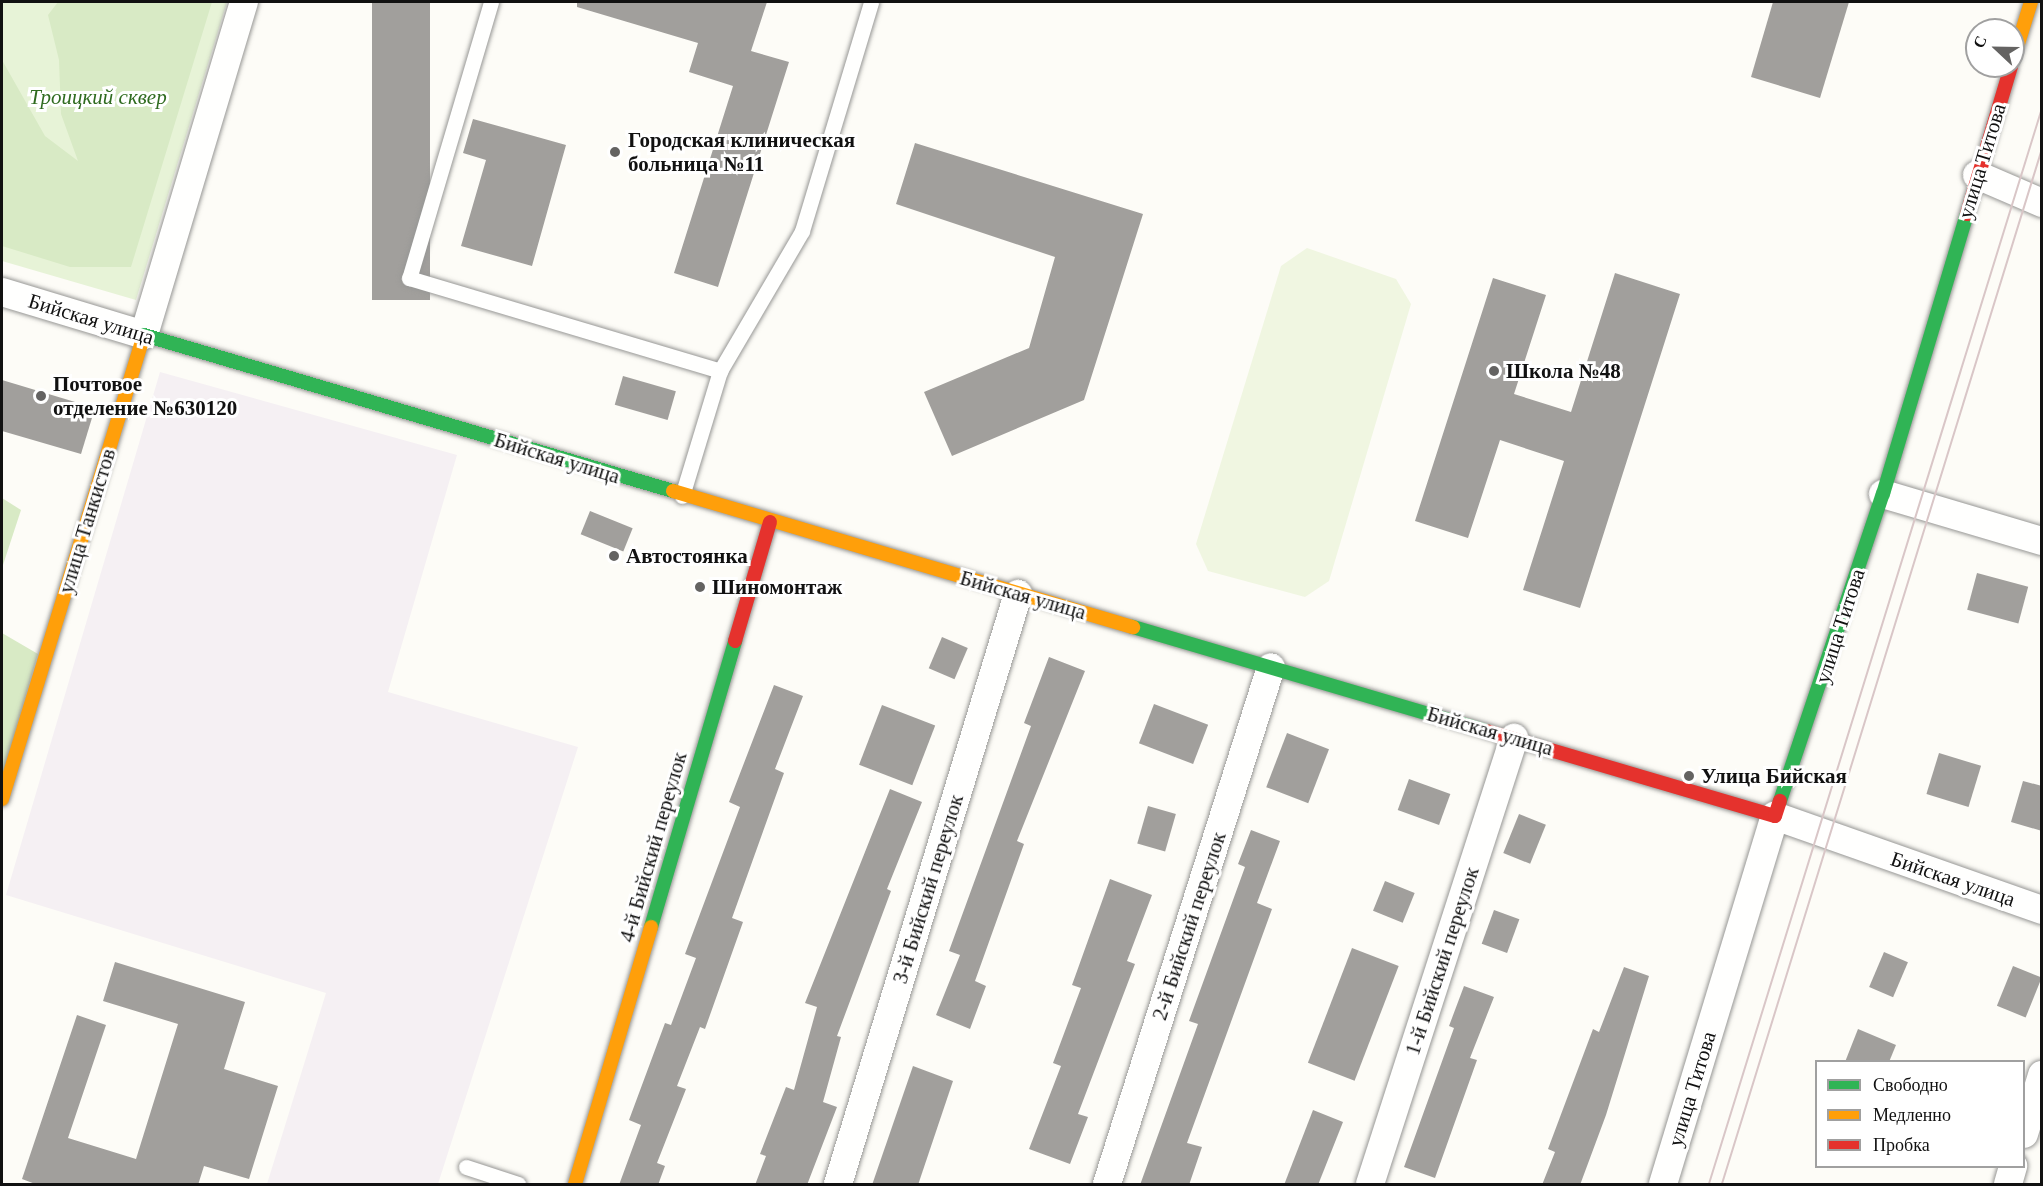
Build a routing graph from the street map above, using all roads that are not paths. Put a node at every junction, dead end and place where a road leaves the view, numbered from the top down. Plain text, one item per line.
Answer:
1 (244, 2) edge
2 (491, 2) edge
3 (870, 2) edge
4 (2031, 2) edge
5 (2025, 21) edge
6 (2007, 78) edge
7 (1977, 176) junction
8 (2042, 203) edge
9 (2, 292) edge
10 (144, 335) junction
11 (720, 371) junction
12 (1883, 494) junction
13 (682, 496) junction
14 (770, 522) junction
15 (2042, 541) edge
16 (1018, 594) junction
17 (1271, 667) junction
18 (1514, 738) junction
19 (2, 799) edge
20 (1775, 816) junction
21 (2042, 909) edge
22 (2042, 1075) edge
23 (2025, 1131) edge
24 (466, 1167) dead end
25 (2013, 1168) edge
26 (518, 1185) edge
27 (575, 1185) edge
28 (838, 1185) edge
29 (1107, 1185) edge
30 (1370, 1185) edge
31 (1663, 1185) edge
32 (2008, 1185) edge

1 - 10 street, улица Танкистов
2 - 11 lane
3 - 11 lane
4 - 5 street
6 - 7 street, улица Титова
7 - 8 street
7 - 12 street, улица Титова
9 - 10 street, Бийская улица
10 - 13 street, Бийская улица
10 - 19 street, улица Танкистов
11 - 13 lane
12 - 15 street
12 - 20 street, улица Титова
13 - 14 street, Бийская улица
14 - 16 street, Бийская улица
14 - 27 street, 4-й Бийский переулок
16 - 17 street, Бийская улица
16 - 28 street, 3-й Бийский переулок
17 - 18 street, Бийская улица
17 - 29 street, 2-й Бийский переулок
18 - 20 street, Бийская улица
18 - 30 street, 1-й Бийский переулок
20 - 21 street, Бийская улица
20 - 31 street, улица Титова
22 - 23 street
24 - 26 lane
25 - 32 street

